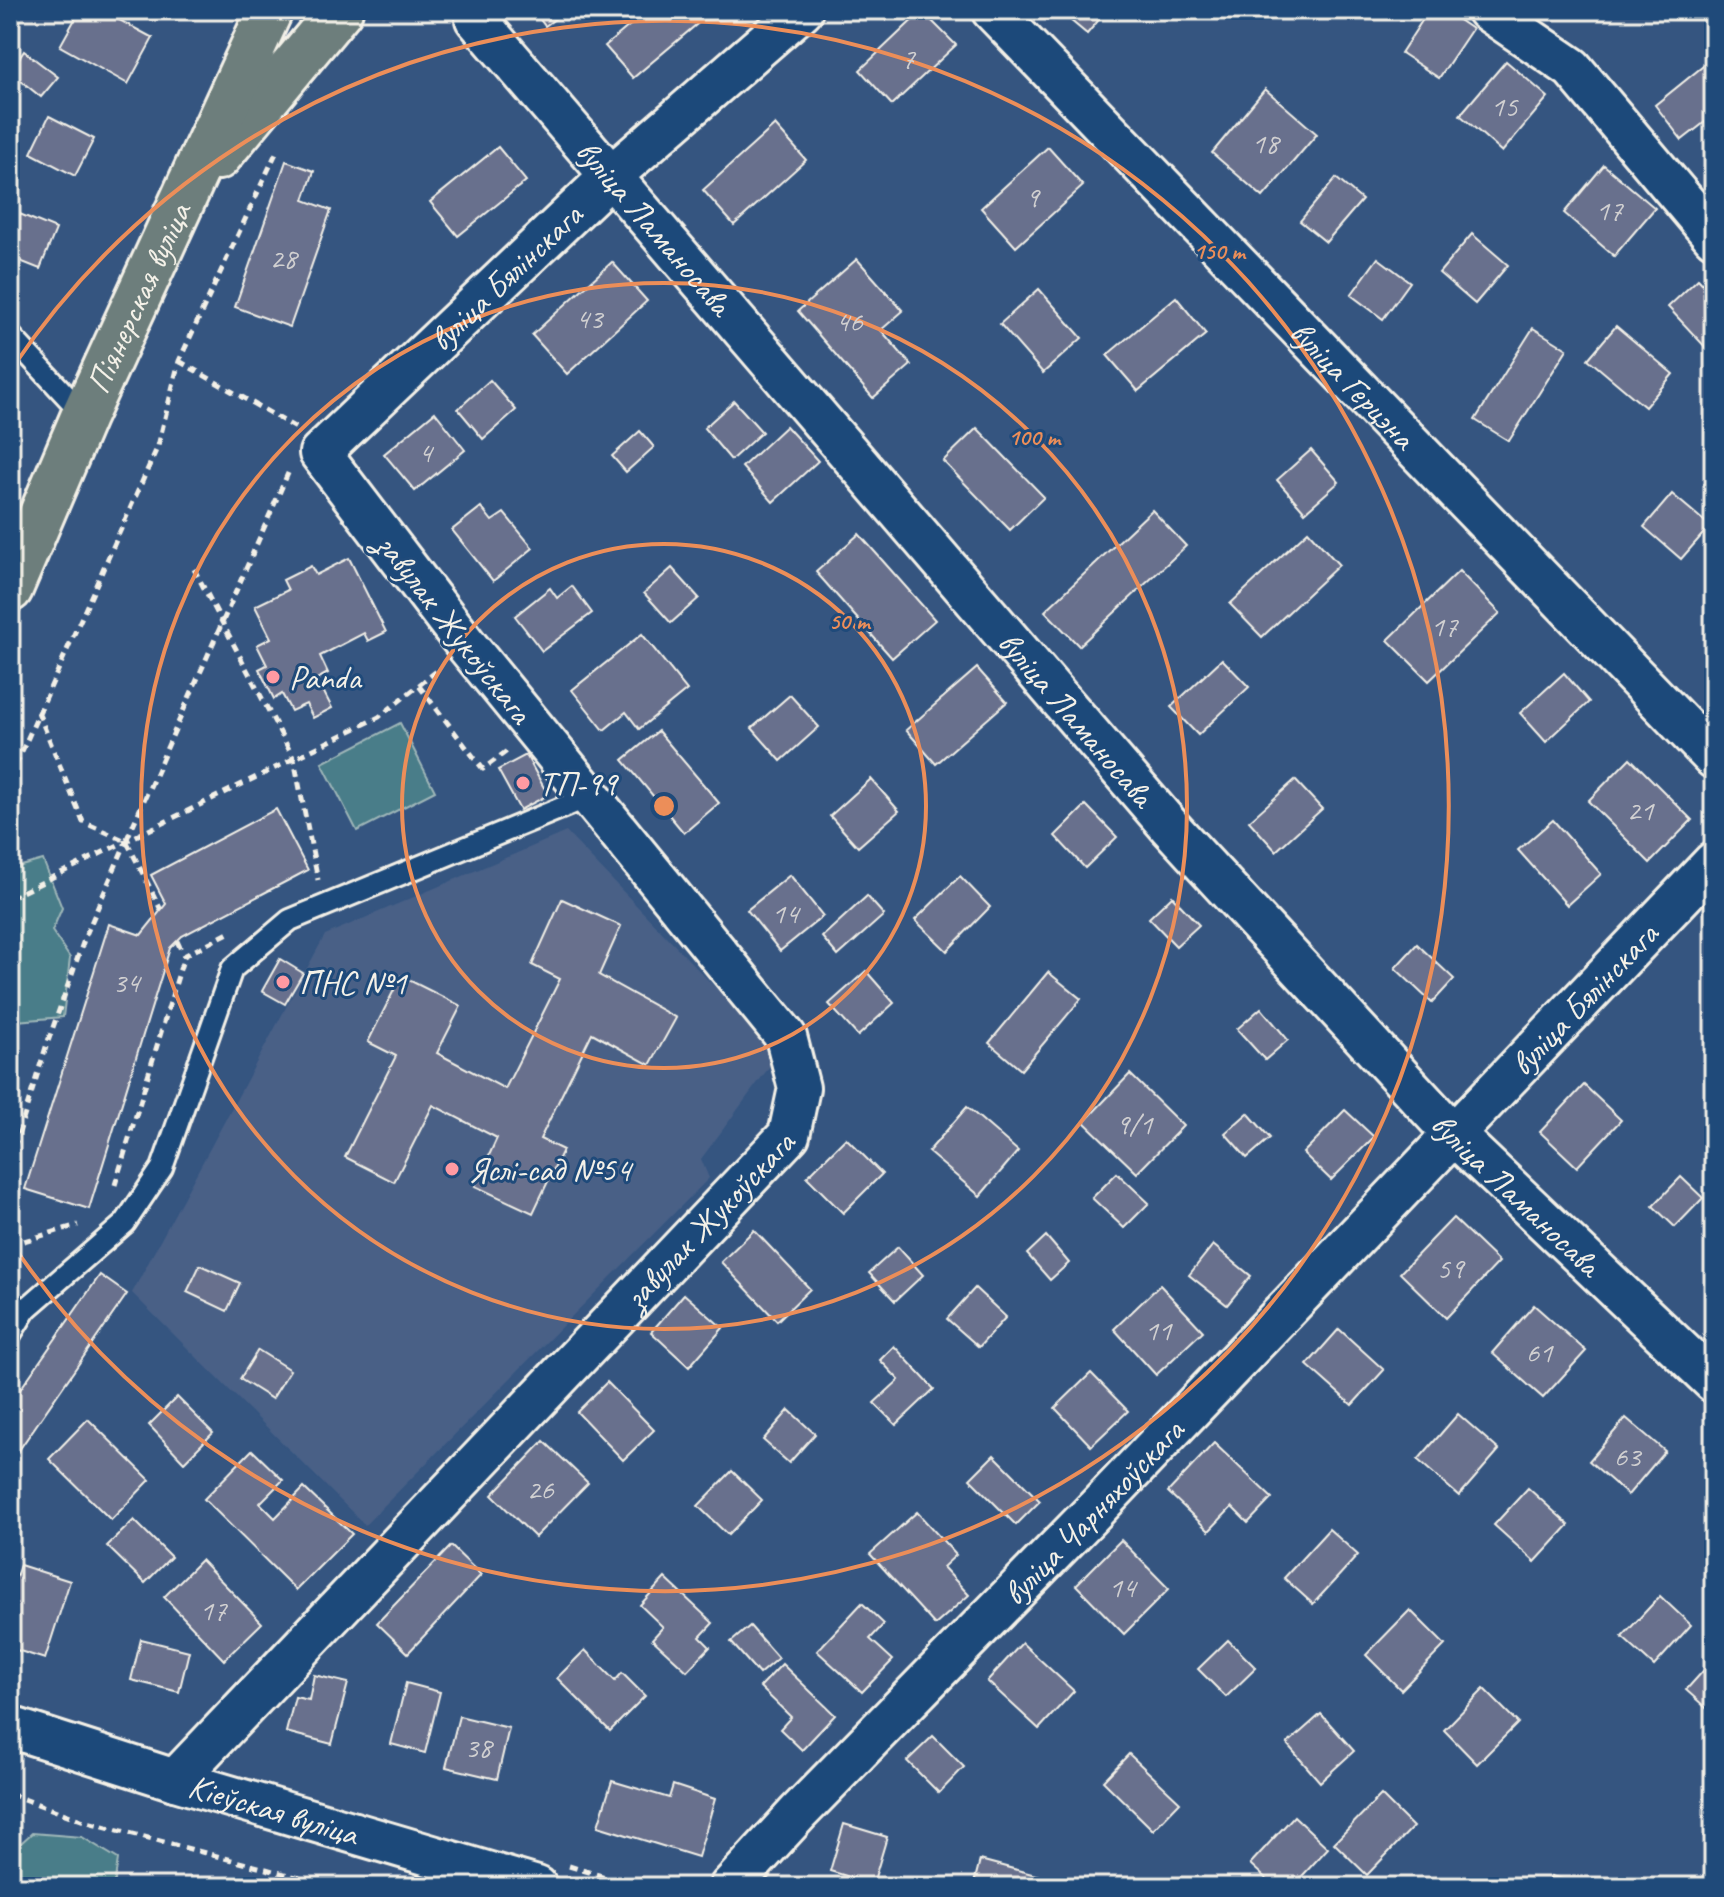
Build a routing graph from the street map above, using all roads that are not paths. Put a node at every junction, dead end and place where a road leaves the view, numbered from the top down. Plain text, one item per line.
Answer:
1 (270, 10) edge
2 (340, 10) edge
3 (802, 10) edge
4 (992, 10) edge
5 (1487, 10) edge
6 (476, 19) dead end
7 (611, 176) junction
8 (188, 192) junction
9 (1714, 237) edge
10 (10, 335) edge
11 (84, 415) junction
12 (304, 451) joint
13 (10, 589) edge
14 (1714, 758) edge
15 (588, 797) junction
16 (1714, 862) edge
17 (1454, 1135) junction
18 (18, 1306) edge
19 (10, 1335) edge
20 (1714, 1382) edge
21 (10, 1727) edge
22 (175, 1780) junction
23 (537, 1887) edge
24 (730, 1887) edge

1 - 8 main road, Піянерская вуліца
2 - 8 main road
3 - 7 street, вуліца Бялінскага
4 - 14 street, вуліца Герцэна
5 - 9 street
6 - 7 street, вуліца Ламаносава
7 - 12 street, вуліца Бялінскага
7 - 17 street, вуліца Ламаносава
8 - 11 main road, Піянерская вуліца
10 - 11 lane
11 - 13 main road, Піянерская вуліца
12 - 15 street, завулак Жукоўскага
15 - 18 lane
15 - 22 street, завулак Жукоўскага
16 - 17 street, вуліца Бялінскага
17 - 20 street, вуліца Ламаносава
17 - 24 street, вуліца Чарняхоўскага
18 - 19 lane
21 - 22 street, Кіеўская вуліца
22 - 23 street, Кіеўская вуліца

